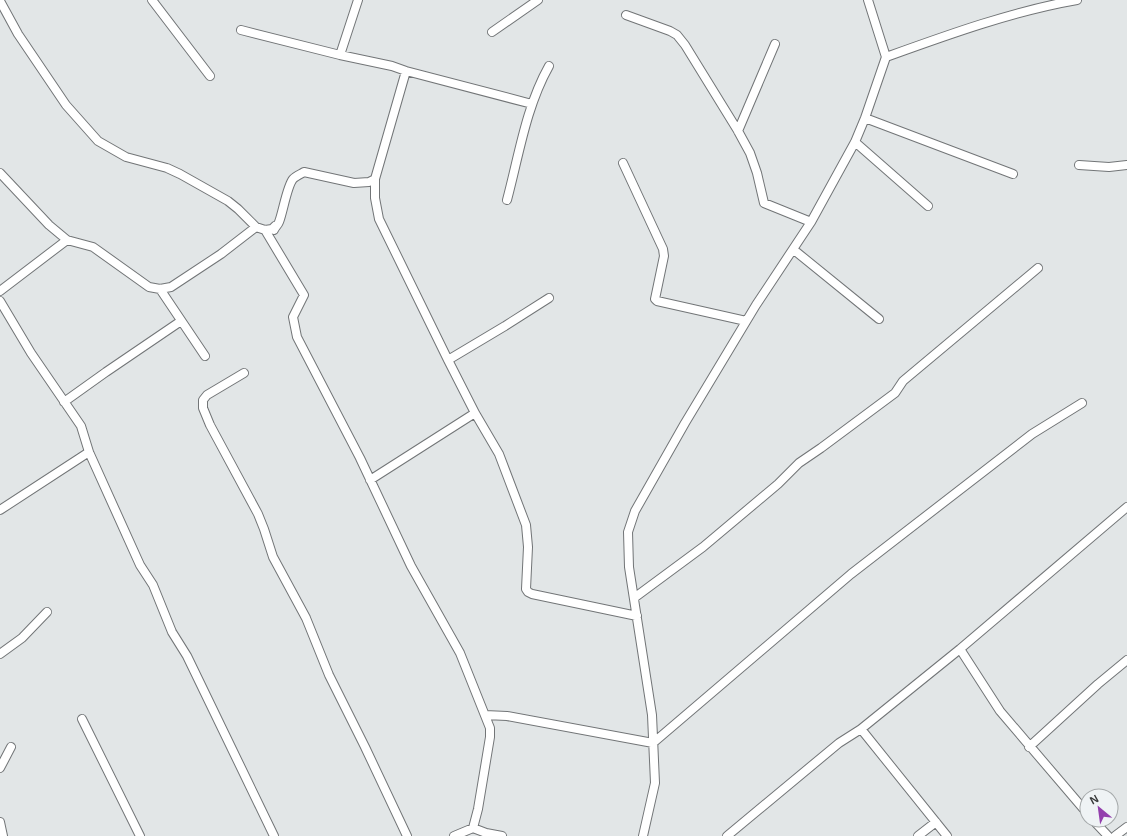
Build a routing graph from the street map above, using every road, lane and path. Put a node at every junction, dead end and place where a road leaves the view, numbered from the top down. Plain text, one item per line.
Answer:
1 (152, 0) edge
2 (358, 0) edge
3 (538, 0) edge
4 (868, 0) edge
5 (1077, 0) edge
6 (0, 1) edge
7 (1056, 2) edge
8 (626, 15) dead end
9 (241, 30) dead end
10 (492, 32) dead end
11 (775, 44) dead end
12 (340, 55) junction
13 (886, 57) junction
14 (549, 66) dead end
15 (406, 71) junction
16 (210, 76) dead end
17 (532, 104) junction
18 (865, 118) junction
19 (738, 131) junction
20 (854, 142) junction
21 (622, 163) dead end
22 (1079, 165) dead end
23 (1127, 165) edge
24 (0, 173) edge
25 (1013, 174) dead end
26 (375, 179) junction
27 (507, 200) dead end
28 (928, 206) dead end
29 (811, 222) junction
30 (275, 226) junction
31 (256, 227) junction
32 (265, 230) junction
33 (271, 238) junction
34 (67, 240) junction
35 (794, 250) junction
36 (1038, 268) dead end
37 (160, 289) junction
38 (0, 291) edge
39 (549, 298) dead end
40 (0, 301) edge
41 (879, 319) dead end
42 (181, 321) junction
43 (746, 321) junction
44 (205, 356) dead end
45 (448, 360) junction
46 (244, 373) dead end
47 (64, 402) junction
48 (1082, 403) dead end
49 (475, 413) junction
50 (89, 452) junction
51 (370, 480) junction
52 (1127, 507) edge
53 (0, 510) edge
54 (634, 598) junction
55 (47, 612) dead end
56 (637, 616) junction
57 (960, 649) junction
58 (0, 654) edge
59 (1127, 660) edge
60 (485, 715) junction
61 (82, 719) dead end
62 (861, 729) junction
63 (653, 743) junction
64 (11, 747) dead end
65 (1029, 747) junction
66 (0, 768) edge
67 (1079, 804) edge
68 (0, 822) edge
69 (936, 822) junction
70 (1127, 827) edge
71 (473, 828) junction
72 (1100, 828) edge
73 (3, 836) edge
74 (140, 836) edge
75 (274, 836) edge
76 (407, 836) edge
77 (454, 836) edge
78 (502, 836) edge
79 (643, 836) edge
80 (727, 836) edge
81 (918, 836) edge
82 (948, 836) edge
83 (1108, 836) edge
84 (1116, 836) edge

1 - 16 street
2 - 12 street
3 - 10 street
4 - 13 street
5 - 7 street
6 - 31 street
7 - 13 street
8 - 19 street
9 - 12 street
11 - 19 street
12 - 15 street
13 - 18 street
14 - 17 street
15 - 17 street
15 - 26 street
17 - 27 street
18 - 20 street
18 - 25 street
19 - 29 street
20 - 28 street
20 - 29 street
21 - 43 street
22 - 23 street
24 - 34 street
26 - 30 street
26 - 45 street
29 - 35 street
30 - 32 street
30 - 33 street
31 - 32 street
31 - 37 street
32 - 33 street
33 - 51 street
34 - 37 street
34 - 38 street
35 - 41 street
35 - 43 street
36 - 54 street
37 - 42 street
39 - 45 street
40 - 47 street
42 - 44 street
42 - 47 street
43 - 54 street
45 - 49 street
46 - 76 street
47 - 50 street
48 - 63 street
49 - 51 street
49 - 56 street
50 - 53 street
50 - 75 street
51 - 60 street
52 - 57 street
54 - 56 street
55 - 58 street
56 - 63 street
57 - 62 street
57 - 65 street
59 - 65 street
60 - 63 street
60 - 71 street
61 - 74 street
62 - 69 street
62 - 80 street
63 - 79 street
64 - 66 street
65 - 67 street
68 - 73 street
69 - 81 street
69 - 82 street
70 - 84 street
71 - 77 street
71 - 78 street
72 - 83 street

